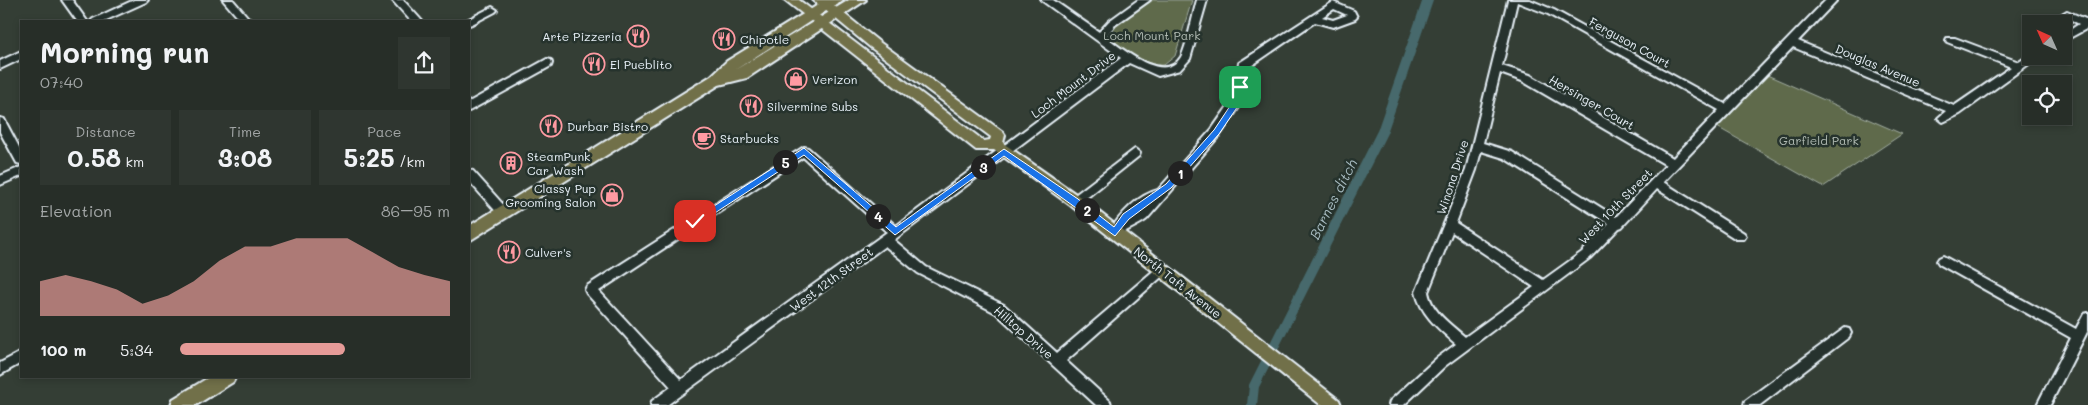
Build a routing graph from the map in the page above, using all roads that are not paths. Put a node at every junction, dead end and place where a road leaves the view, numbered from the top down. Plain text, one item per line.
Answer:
1 (67, 0) edge
2 (143, 0) edge
3 (228, 0) edge
4 (397, 0) edge
5 (791, 0) edge
6 (859, 0) edge
7 (1046, 0) edge
8 (1145, 0) edge
9 (1202, 0) edge
10 (1512, 0) edge
11 (1521, 0) edge
12 (1832, 0) edge
13 (829, 5) edge
14 (492, 10) dead end
15 (2067, 14) dead end
16 (1314, 18) dead end
17 (81, 20) edge
18 (98, 20) edge
19 (245, 20) edge
20 (416, 20) edge
21 (815, 20) junction
22 (470, 21) edge
23 (2087, 23) edge
24 (2072, 33) edge
25 (1101, 37) junction
26 (1951, 40) dead end
27 (1791, 42) junction
28 (20, 55) edge
29 (1128, 58) junction
30 (547, 63) dead end
31 (2022, 64) edge
32 (0, 65) edge
33 (2019, 66) junction
34 (1495, 68) junction
35 (470, 106) edge
36 (1726, 109) junction
37 (1956, 111) junction
38 (1944, 118) dead end
39 (0, 122) edge
40 (1477, 145) junction
41 (1000, 149) junction
42 (1135, 153) dead end
43 (20, 158) edge
44 (1674, 164) junction
45 (20, 171) edge
46 (470, 175) edge
47 (0, 181) edge
48 (1656, 183) junction
49 (1075, 201) junction
50 (504, 213) junction
51 (1618, 224) junction
52 (1450, 225) junction
53 (1117, 231) junction
54 (470, 233) edge
55 (890, 235) junction
56 (1740, 236) dead end
57 (1943, 261) dead end
58 (1162, 270) junction
59 (1544, 287) junction
60 (2084, 327) edge
61 (1845, 333) dead end
62 (1464, 344) junction
63 (20, 359) edge
64 (1057, 361) junction
65 (0, 369) edge
66 (224, 378) edge
67 (680, 388) junction
68 (180, 405) edge
69 (657, 405) edge
70 (1104, 405) edge
71 (1333, 405) edge
72 (1395, 405) edge
73 (1750, 405) edge
74 (2043, 405) edge

1 - 17 street
2 - 18 street
3 - 19 street
4 - 20 street
5 - 21 main road, North Taft Avenue
6 - 13 highway
7 - 25 street
8 - 25 street, Loch Mount Drive
9 - 29 street, Loch Mount Drive
10 - 34 street, Winona Drive
11 - 36 street, Ferguson Court
12 - 27 street, West 10th Street
13 - 21 highway
13 - 41 main road, North Taft Avenue
14 - 22 street
15 - 23 street
16 - 53 street
21 - 41 main road, North Taft Avenue
21 - 50 highway
23 - 24 street
25 - 29 street
26 - 33 street
27 - 36 street, West 10th Street
27 - 37 street, Douglas Avenue
28 - 32 street
29 - 41 street, Loch Mount Drive
30 - 35 street
31 - 33 street
33 - 37 street
34 - 40 street, Winona Drive
34 - 44 street, Hersinger Court
36 - 44 street, West 10th Street
37 - 38 street
39 - 43 street
40 - 51 street
40 - 52 street, Winona Drive
41 - 49 main road, North Taft Avenue
41 - 55 street, West 12th Street
42 - 49 street
44 - 48 street, West 10th Street
45 - 47 street
46 - 50 street
48 - 51 street, West 10th Street
48 - 56 street
49 - 53 main road, North Taft Avenue
50 - 54 highway
51 - 59 street, West 10th Street
52 - 59 street
52 - 62 street, Winona Drive
53 - 58 main road, North Taft Avenue
55 - 64 street, Hilltop Drive
55 - 67 street, West 12th Street
55 - 67 street, Hilltop Drive
57 - 60 street
58 - 64 street
58 - 71 main road, North Taft Avenue
59 - 62 street, West 10th Street
60 - 74 street
61 - 73 street
62 - 72 street, West 10th Street
63 - 65 street
64 - 70 street, Hilltop Drive
66 - 68 highway
67 - 69 street, West 12th Street

